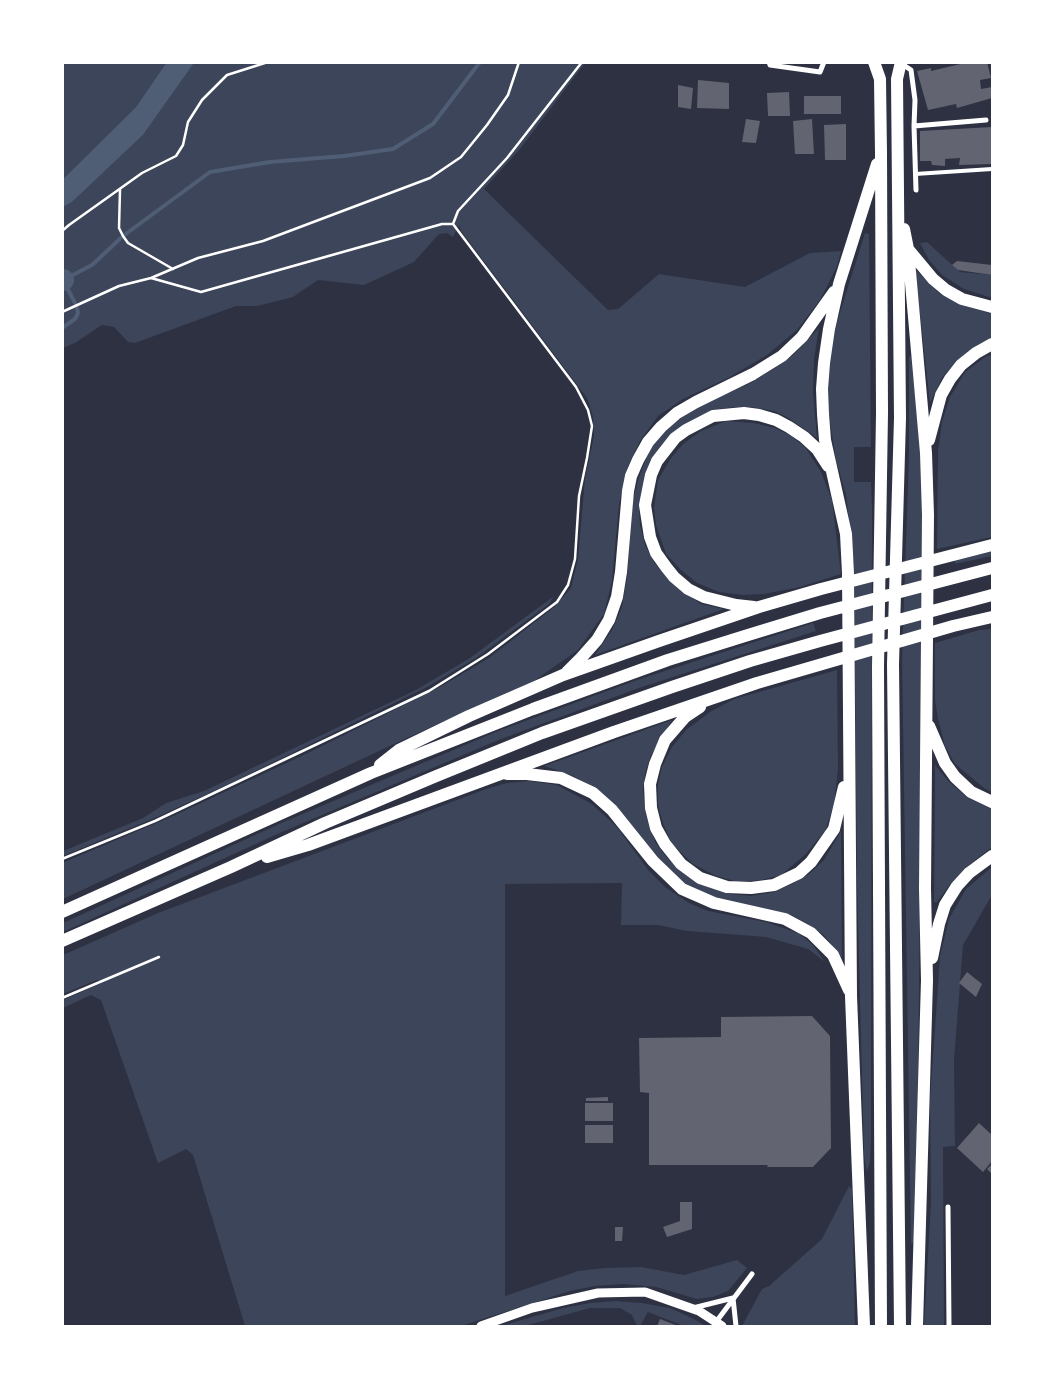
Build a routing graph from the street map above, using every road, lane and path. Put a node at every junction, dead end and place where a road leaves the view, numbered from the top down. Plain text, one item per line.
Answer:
1 (268, 62) edge
2 (519, 62) edge
3 (582, 62) edge
4 (769, 62) edge
5 (824, 62) edge
6 (874, 62) edge
7 (901, 63) edge
8 (986, 120) dead end
9 (914, 126) junction
10 (881, 153) junction
11 (992, 169) edge
12 (915, 174) junction
13 (120, 190) junction
14 (916, 190) dead end
15 (899, 207) junction
16 (452, 224) junction
17 (62, 232) edge
18 (908, 249) junction
19 (173, 269) junction
20 (151, 278) junction
21 (839, 284) junction
22 (992, 307) edge
23 (62, 312) edge
24 (992, 344) edge
25 (926, 453) junction
26 (830, 469) junction
27 (992, 545) edge
28 (992, 568) edge
29 (992, 594) edge
30 (759, 607) junction
31 (992, 618) edge
32 (563, 675) junction
33 (715, 697) junction
34 (927, 719) junction
35 (848, 768) junction
36 (371, 773) junction
37 (499, 774) junction
38 (992, 802) edge
39 (992, 856) edge
40 (62, 860) edge
41 (231, 867) junction
42 (62, 912) edge
43 (62, 941) edge
44 (159, 957) dead end
45 (927, 980) junction
46 (851, 996) junction
47 (62, 998) edge
48 (948, 1207) dead end
49 (752, 1274) dead end
50 (733, 1298) junction
51 (693, 1308) junction
52 (719, 1324) edge
53 (481, 1326) edge
54 (736, 1326) edge
55 (864, 1326) edge
56 (881, 1326) edge
57 (900, 1326) edge
58 (917, 1326) edge
59 (949, 1326) edge

1 - 13 path
2 - 19 path
3 - 16 path
4 - 5 street
6 - 10 highway
7 - 9 street
7 - 15 highway
8 - 9 street
9 - 12 street
10 - 21 highway
10 - 56 highway
11 - 12 lane
12 - 14 street
13 - 17 path
13 - 19 path
15 - 18 highway
15 - 57 highway
16 - 20 path
16 - 40 path
18 - 22 highway
18 - 25 highway
19 - 20 path
20 - 23 path
21 - 26 highway
21 - 32 highway
24 - 25 highway
25 - 34 highway
26 - 30 highway
26 - 35 highway
27 - 30 highway
28 - 36 highway
29 - 41 highway
30 - 32 highway
31 - 33 highway
32 - 36 highway
33 - 35 highway
33 - 37 highway
34 - 38 highway
34 - 45 highway
35 - 46 highway
36 - 42 highway
37 - 41 highway
37 - 46 highway
39 - 45 highway
41 - 43 highway
44 - 47 path
45 - 58 highway
46 - 55 highway
48 - 59 street
49 - 50 street
50 - 51 street
50 - 52 street
50 - 54 street
51 - 52 street
51 - 53 street

